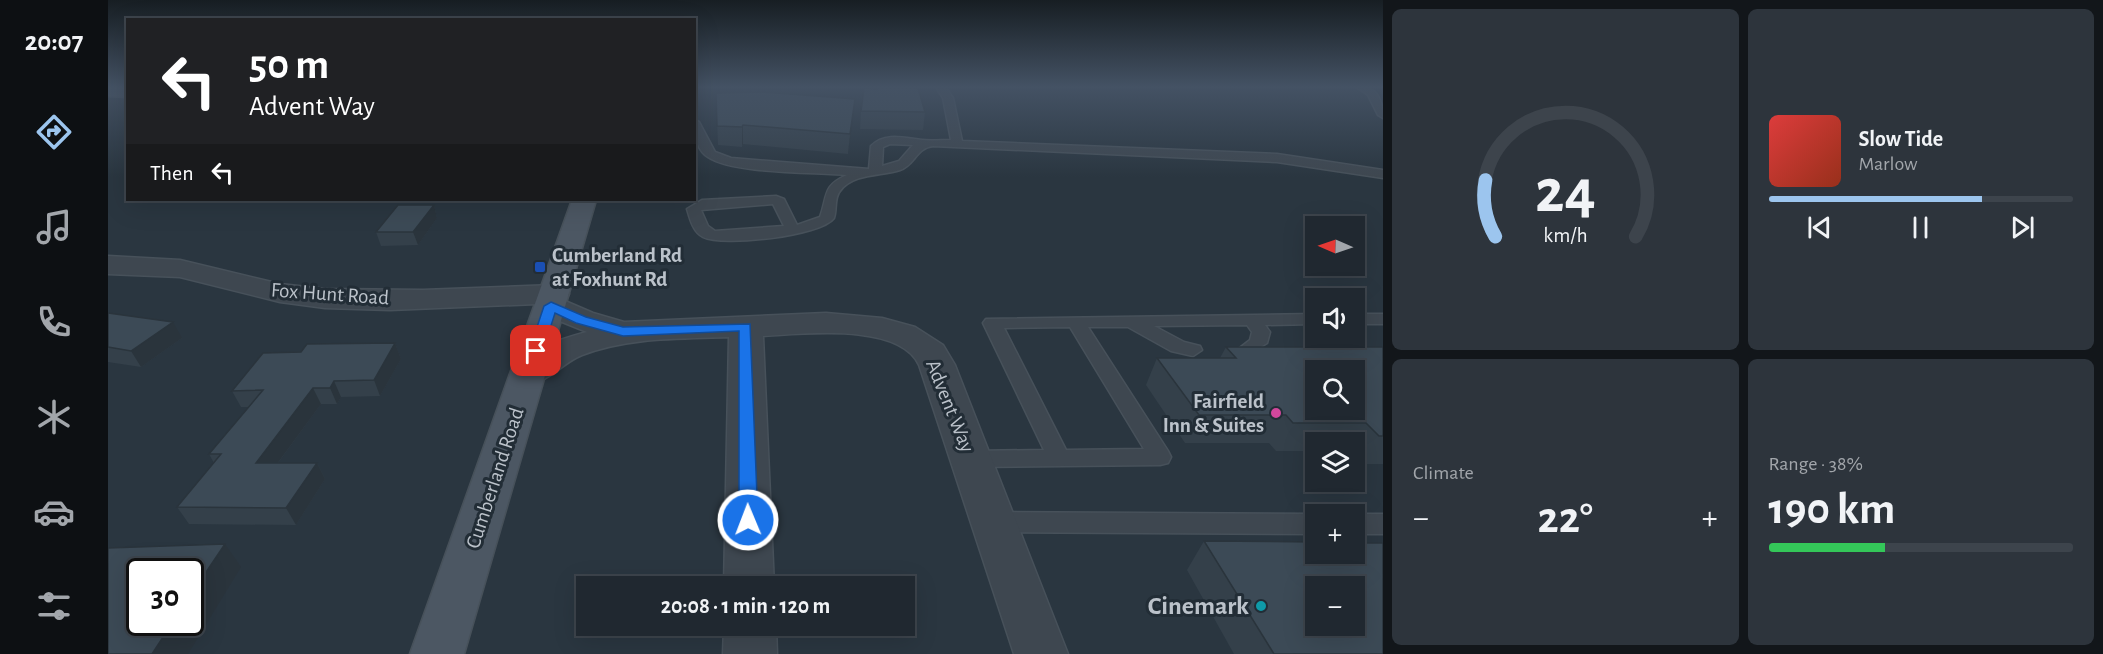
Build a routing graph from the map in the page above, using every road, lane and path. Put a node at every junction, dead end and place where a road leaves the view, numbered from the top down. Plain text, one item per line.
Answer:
1 (952, 117) edge
2 (696, 126) edge
3 (923, 144) junction
4 (957, 144) junction
5 (875, 173) junction
6 (1383, 174) edge
7 (584, 201) edge
8 (792, 229) junction
9 (108, 265) edge
10 (552, 300) junction
11 (1305, 319) edge
12 (1365, 319) edge
13 (1383, 319) edge
14 (1253, 320) junction
15 (1076, 322) junction
16 (1133, 322) junction
17 (746, 327) junction
18 (623, 332) junction
19 (1193, 350) dead end
20 (1246, 350) edge
21 (529, 373) junction
22 (1059, 458) junction
23 (971, 459) junction
24 (995, 522) junction
25 (1305, 524) edge
26 (1365, 524) edge
27 (1383, 524) edge
28 (749, 576) edge
29 (750, 636) edge
30 (437, 654) edge
31 (750, 654) edge
32 (1041, 654) edge

1 - 4 lane
2 - 5 lane
3 - 4 lane
3 - 5 lane
3 - 5 lane
4 - 6 lane
5 - 8 lane
7 - 10 main road, Cumberland Road
8 - 8 lane
9 - 10 street, Fox Hunt Road
10 - 18 street, Advent Way
10 - 21 main road, Cumberland Road
11 - 14 lane
12 - 13 lane
14 - 16 lane
14 - 20 lane
15 - 16 lane
15 - 22 lane
15 - 22 lane
16 - 19 lane
17 - 18 street, Advent Way
17 - 23 street, Advent Way
17 - 28 street
18 - 21 street, Advent Way
21 - 30 main road, Cumberland Road
22 - 23 lane
23 - 24 street, Advent Way
24 - 25 lane
24 - 32 street, Advent Way
26 - 27 lane
29 - 31 street

